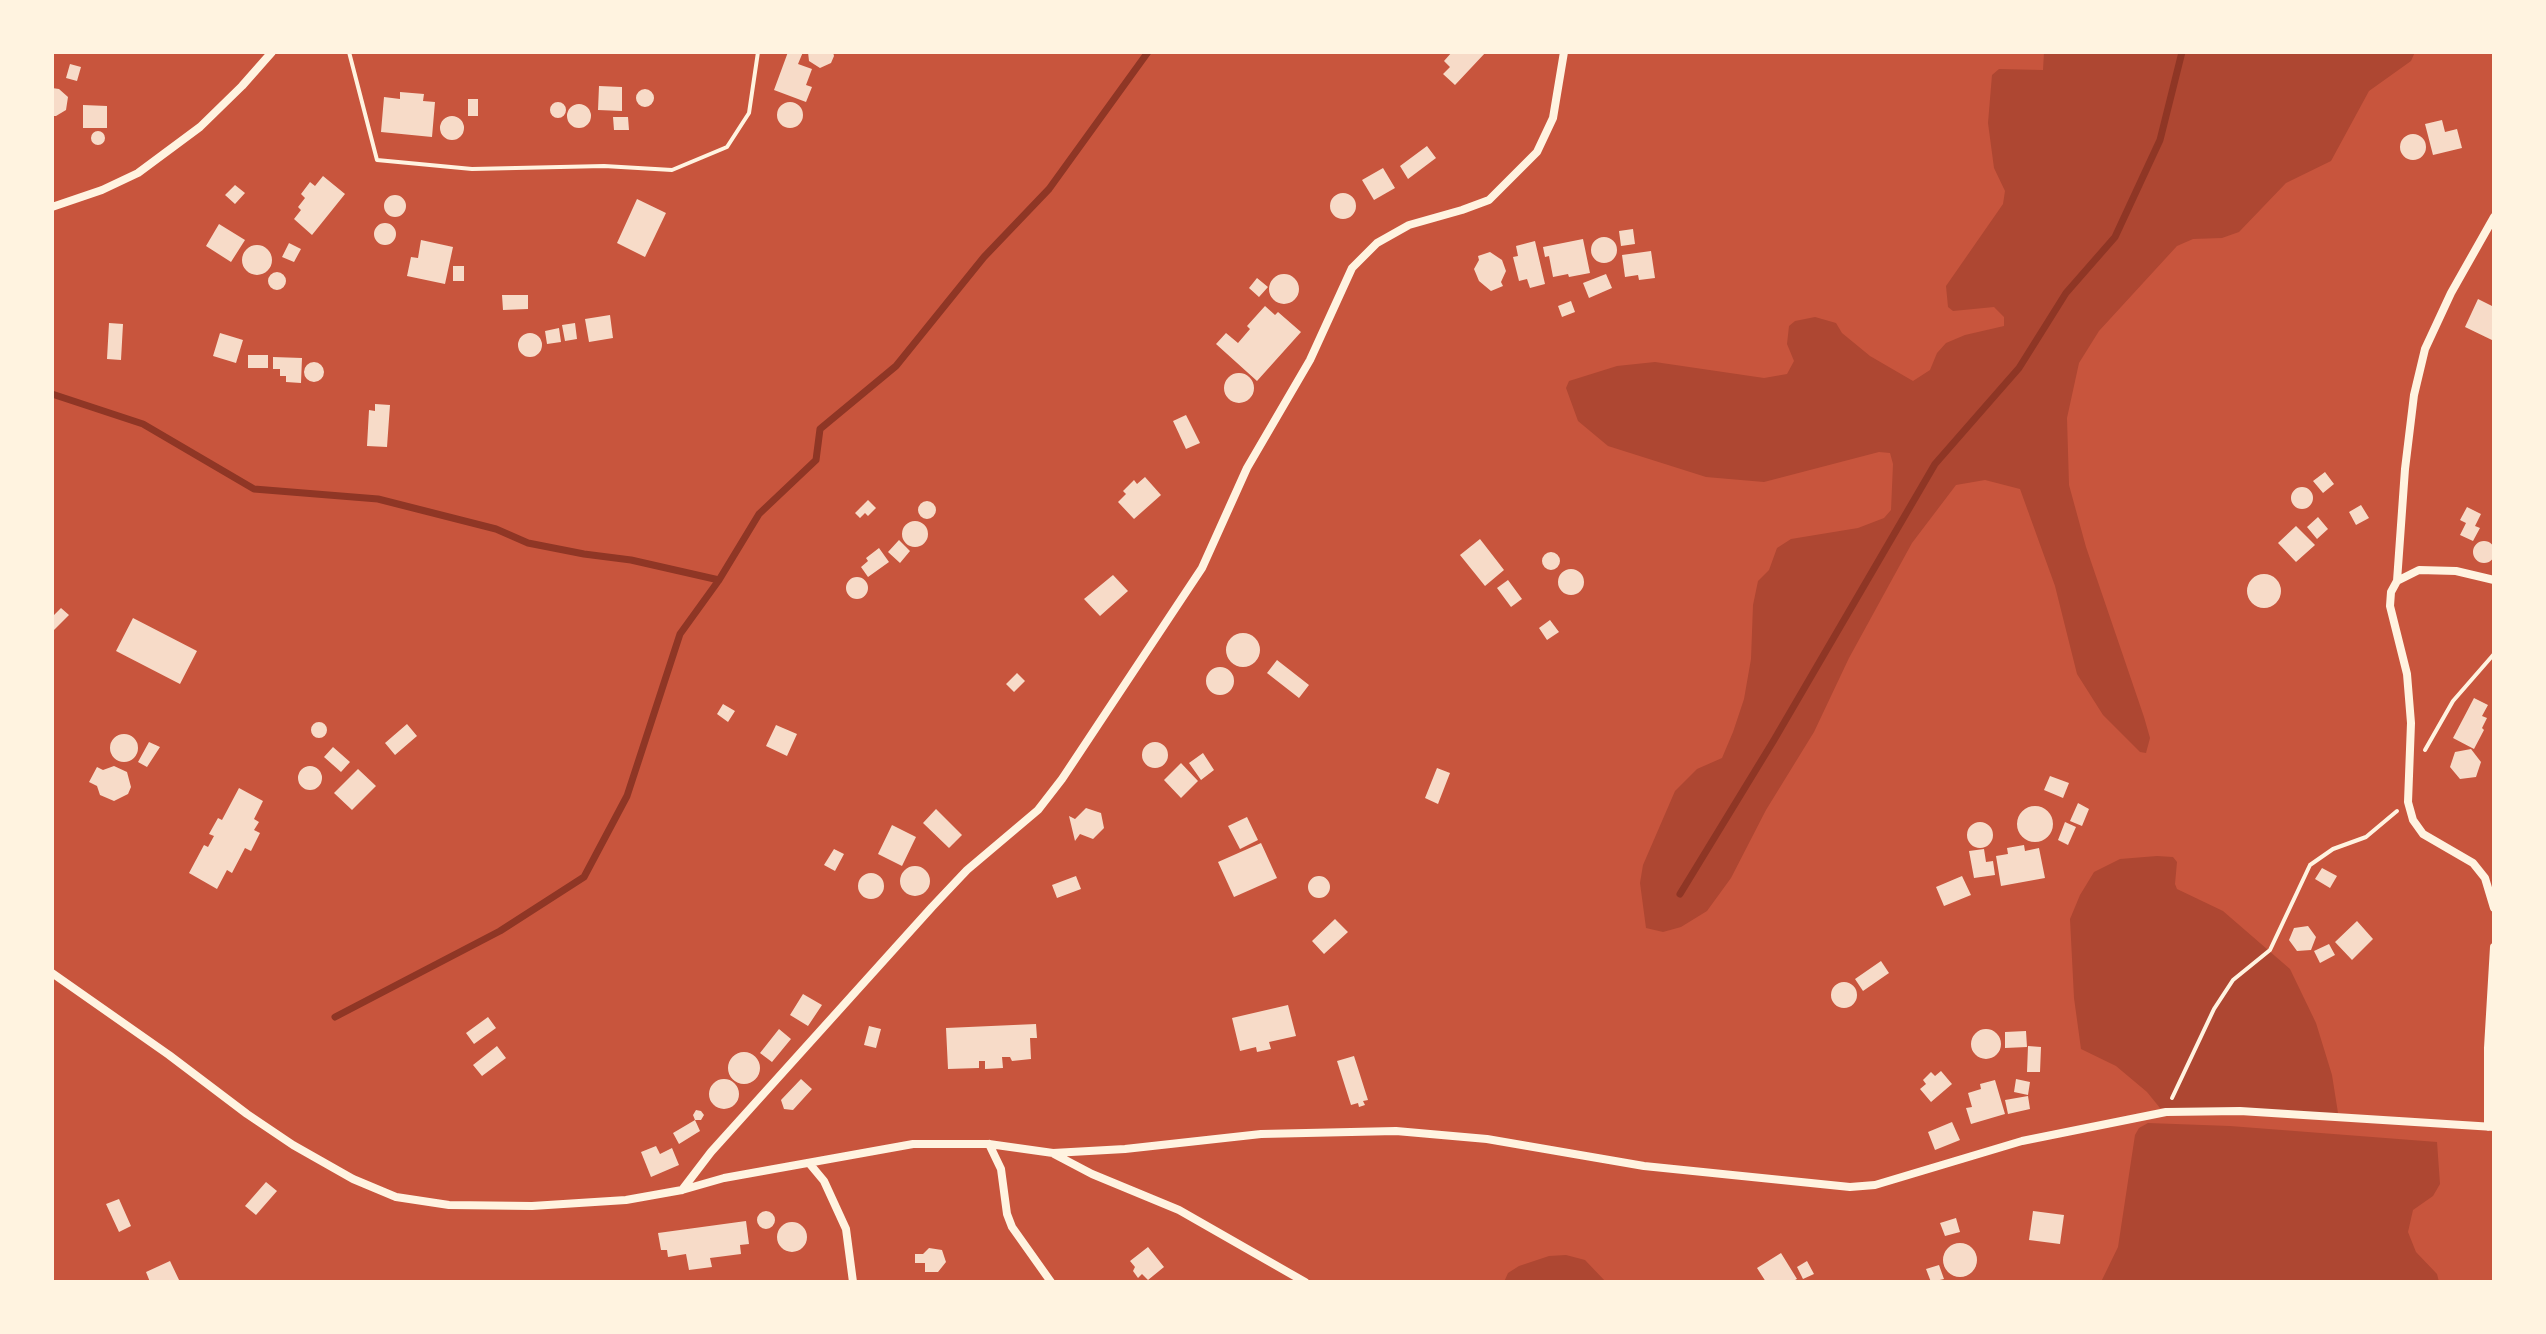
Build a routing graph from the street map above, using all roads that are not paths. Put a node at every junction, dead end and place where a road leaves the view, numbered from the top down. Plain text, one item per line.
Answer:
1 (272, 52) edge
2 (1564, 52) edge
3 (52, 207) edge
4 (2494, 217) edge
5 (2494, 580) edge
6 (2397, 581) junction
7 (2494, 908) edge
8 (2494, 947) edge
9 (52, 973) edge
10 (2491, 1127) edge
11 (989, 1144) junction
12 (1053, 1153) junction
13 (809, 1163) junction
14 (682, 1190) junction
15 (853, 1282) edge
16 (1051, 1282) edge
17 (1305, 1282) edge

1 - 3 street
2 - 14 street
4 - 6 street
5 - 6 street
6 - 7 street
8 - 10 street
9 - 14 street
10 - 12 street
11 - 12 street
11 - 13 street
11 - 16 street
12 - 17 street
13 - 14 street
13 - 15 street

